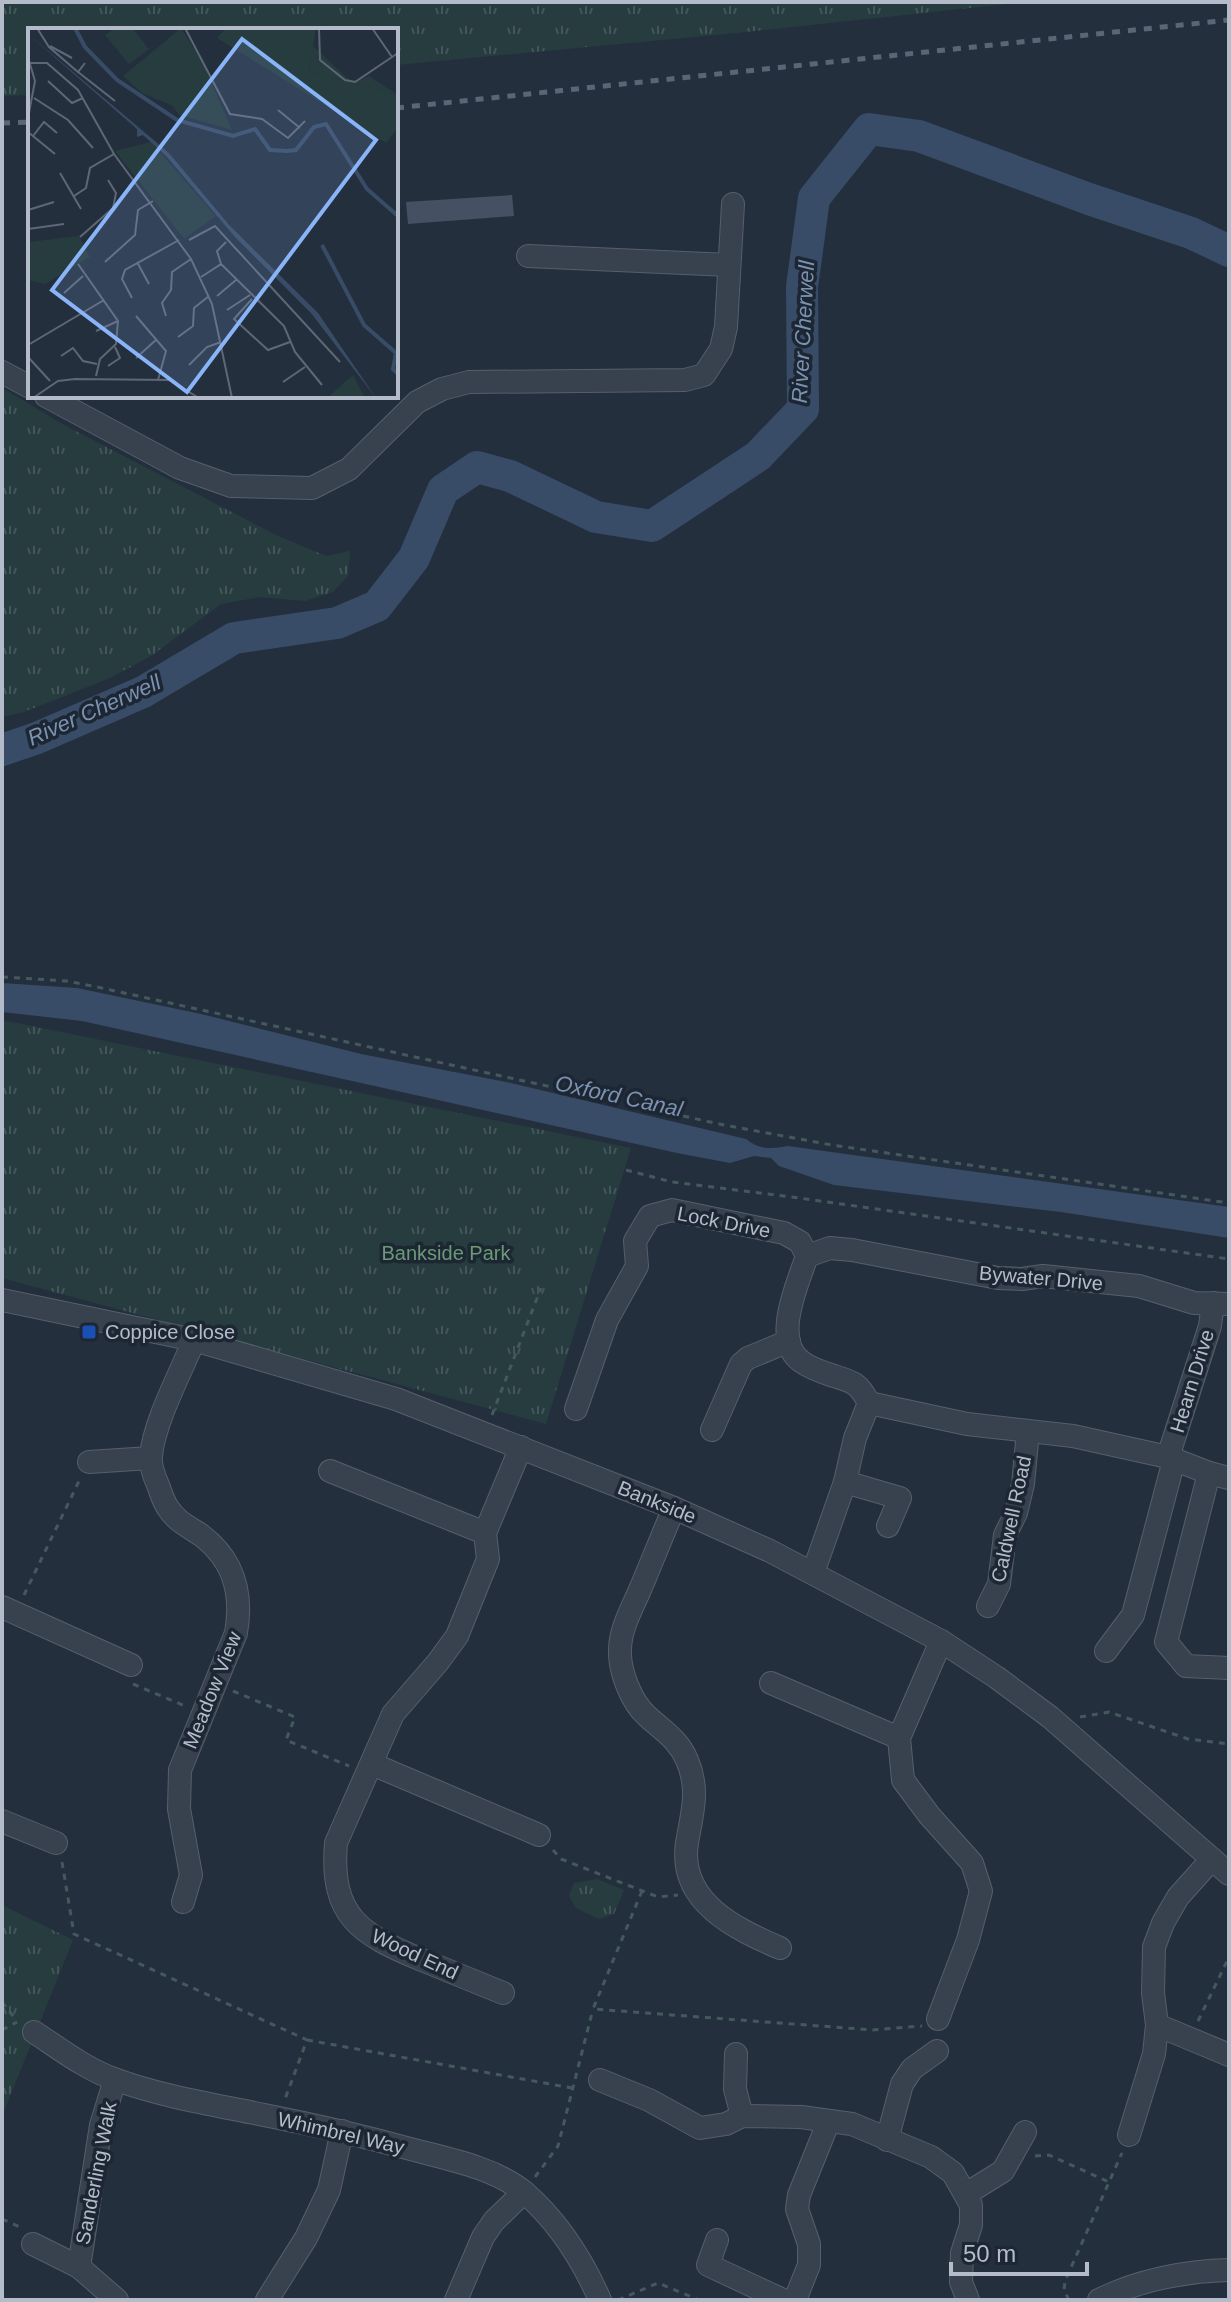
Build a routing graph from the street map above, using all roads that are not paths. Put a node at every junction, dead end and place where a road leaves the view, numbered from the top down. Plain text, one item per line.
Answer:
1 (733, 204) dead end
2 (528, 256) dead end
3 (729, 265) junction
4 (2, 372) edge
5 (28, 386) edge
6 (50, 398) edge
7 (807, 1256) junction
8 (2, 1300) edge
9 (1221, 1304) edge
10 (194, 1340) junction
11 (789, 1341) junction
12 (866, 1398) junction
13 (576, 1409) dead end
14 (712, 1430) dead end
15 (1028, 1431) junction
16 (521, 1447) junction
17 (150, 1458) junction
18 (1171, 1459) junction
19 (89, 1462) road end
20 (330, 1471) dead end
21 (1219, 1475) edge
22 (845, 1482) junction
23 (674, 1508) junction
24 (888, 1526) dead end
25 (485, 1533) junction
26 (813, 1573) junction
27 (988, 1606) dead end
28 (9, 1610) edge
29 (941, 1641) junction
30 (1106, 1651) dead end
31 (131, 1665) road end
32 (1229, 1668) edge
33 (771, 1683) dead end
34 (899, 1738) junction
35 (370, 1769) junction
36 (2, 1821) edge
37 (539, 1835) road end
38 (56, 1843) road end
39 (1212, 1859) junction
40 (1229, 1874) edge
41 (183, 1902) dead end
42 (780, 1948) dead end
43 (503, 1993) dead end
44 (931, 2023) road end
45 (1157, 2025) junction
46 (34, 2032) dead end
47 (923, 2053) dead end
48 (736, 2054) dead end
49 (1229, 2055) edge
50 (115, 2080) junction
51 (600, 2080) dead end
52 (742, 2116) junction
53 (828, 2123) junction
54 (342, 2131) junction
55 (1129, 2135) road end
56 (887, 2140) junction
57 (1021, 2140) road end
58 (524, 2192) junction
59 (966, 2194) junction
60 (717, 2240) dead end
61 (33, 2244) dead end
62 (79, 2267) junction
63 (1229, 2270) edge
64 (1141, 2292) edge
65 (777, 2298) edge
66 (117, 2300) edge
67 (267, 2300) edge
68 (456, 2300) edge
69 (600, 2300) edge
70 (795, 2300) edge
71 (968, 2300) edge
72 (1099, 2300) edge

1 - 3 street
2 - 3 street
3 - 6 street
4 - 5 street
7 - 9 street, Bywater Drive
7 - 11 street
7 - 13 street, Lock Drive
8 - 10 street, Bankside
9 - 18 street, Hearn Drive
10 - 16 street, Bankside
10 - 17 street
11 - 12 street, Caldwell Road
11 - 14 street
12 - 15 street, Caldwell Road
12 - 22 street
15 - 18 street, Caldwell Road
15 - 27 street, Caldwell Road
16 - 23 street, Bankside
16 - 25 street, Wood End
17 - 19 street
17 - 41 street, Meadow View
18 - 21 street, Caldwell Road
18 - 30 street, Hearn Drive
20 - 25 street
21 - 32 street
22 - 24 street
22 - 26 street
23 - 26 street, Bankside
23 - 42 street
25 - 35 street, Wood End
26 - 29 street, Bankside
28 - 31 street
29 - 34 street
29 - 39 street, Bankside
33 - 34 street
34 - 44 street
35 - 37 street
35 - 43 street, Wood End
36 - 38 street
39 - 40 street, Bankside
39 - 45 street
45 - 49 street
45 - 55 street
46 - 50 street, Whimbrel Way
47 - 56 street
48 - 52 street
50 - 54 street, Whimbrel Way
50 - 62 street, Sanderling Walk
51 - 52 street
52 - 53 street
53 - 56 street
53 - 70 street
54 - 58 street, Whimbrel Way
54 - 67 street
56 - 59 street
57 - 59 street
58 - 68 street
58 - 69 street, Whimbrel Way
59 - 71 street
60 - 65 street
61 - 62 street, Sanderling Walk
62 - 66 street, Sanderling Walk
63 - 64 street
64 - 72 street

